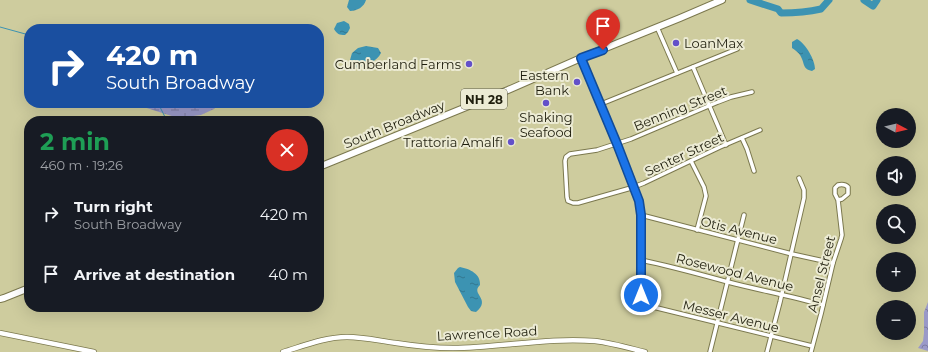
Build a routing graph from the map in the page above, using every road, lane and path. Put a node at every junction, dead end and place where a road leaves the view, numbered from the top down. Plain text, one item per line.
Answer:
1 (722, 0) edge
2 (657, 27) junction
3 (737, 50) dead end
4 (581, 58) junction
5 (693, 67) junction
6 (677, 73) junction
7 (752, 92) dead end
8 (601, 104) junction
9 (710, 106) junction
10 (760, 130) dead end
11 (742, 138) junction
12 (617, 144) junction
13 (726, 145) junction
14 (691, 161) junction
15 (324, 165) edge
16 (754, 171) dead end
17 (800, 178) dead end
18 (634, 187) junction
19 (838, 200) junction
20 (568, 201) joint
21 (641, 215) junction
22 (744, 215) dead end
23 (698, 230) junction
24 (738, 240) junction
25 (792, 254) junction
26 (641, 260) junction
27 (833, 263) junction
28 (728, 282) junction
29 (24, 290) edge
30 (782, 294) junction
31 (1, 300) edge
32 (823, 305) junction
33 (717, 323) junction
34 (0, 333) edge
35 (772, 336) junction
36 (812, 346) junction
37 (94, 352) edge
38 (282, 352) edge
39 (645, 352) edge
40 (710, 352) edge
41 (768, 352) edge
42 (811, 352) edge

1 - 2 main road, South Broadway / NH 28
2 - 4 main road, South Broadway / NH 28
2 - 6 street
3 - 5 street
4 - 8 street
4 - 15 main road, South Broadway / NH 28
5 - 6 street
5 - 9 street
6 - 8 street
7 - 9 street, Benning Street
8 - 12 street
9 - 12 street, Benning Street
9 - 13 street
10 - 11 street, Senter Street
11 - 13 street, Senter Street
11 - 16 street, Senter Street
12 - 18 street
12 - 20 street, Benning Street
13 - 14 street, Senter Street
14 - 18 street, Senter Street
14 - 23 street
17 - 25 street
18 - 20 street, Senter Street
18 - 21 street
19 - 19 street, Ansel Street
19 - 27 street, Ansel Street
21 - 23 street, Otis Avenue
21 - 26 street
22 - 24 street
23 - 24 street, Otis Avenue
24 - 25 street, Otis Avenue
24 - 28 street
25 - 27 street, Otis Avenue
25 - 30 street
26 - 28 street, Rosewood Avenue
26 - 33 street, Messer Avenue
27 - 32 street, Ansel Street
28 - 30 street, Rosewood Avenue
28 - 33 street
29 - 31 main road
30 - 32 street, Rosewood Avenue
30 - 35 street
32 - 36 street, Ansel Street
33 - 35 street, Messer Avenue
33 - 40 street
34 - 37 street
35 - 36 street, Messer Avenue
35 - 41 street
36 - 42 street, Ansel Street
38 - 39 street, Lawrence Road

